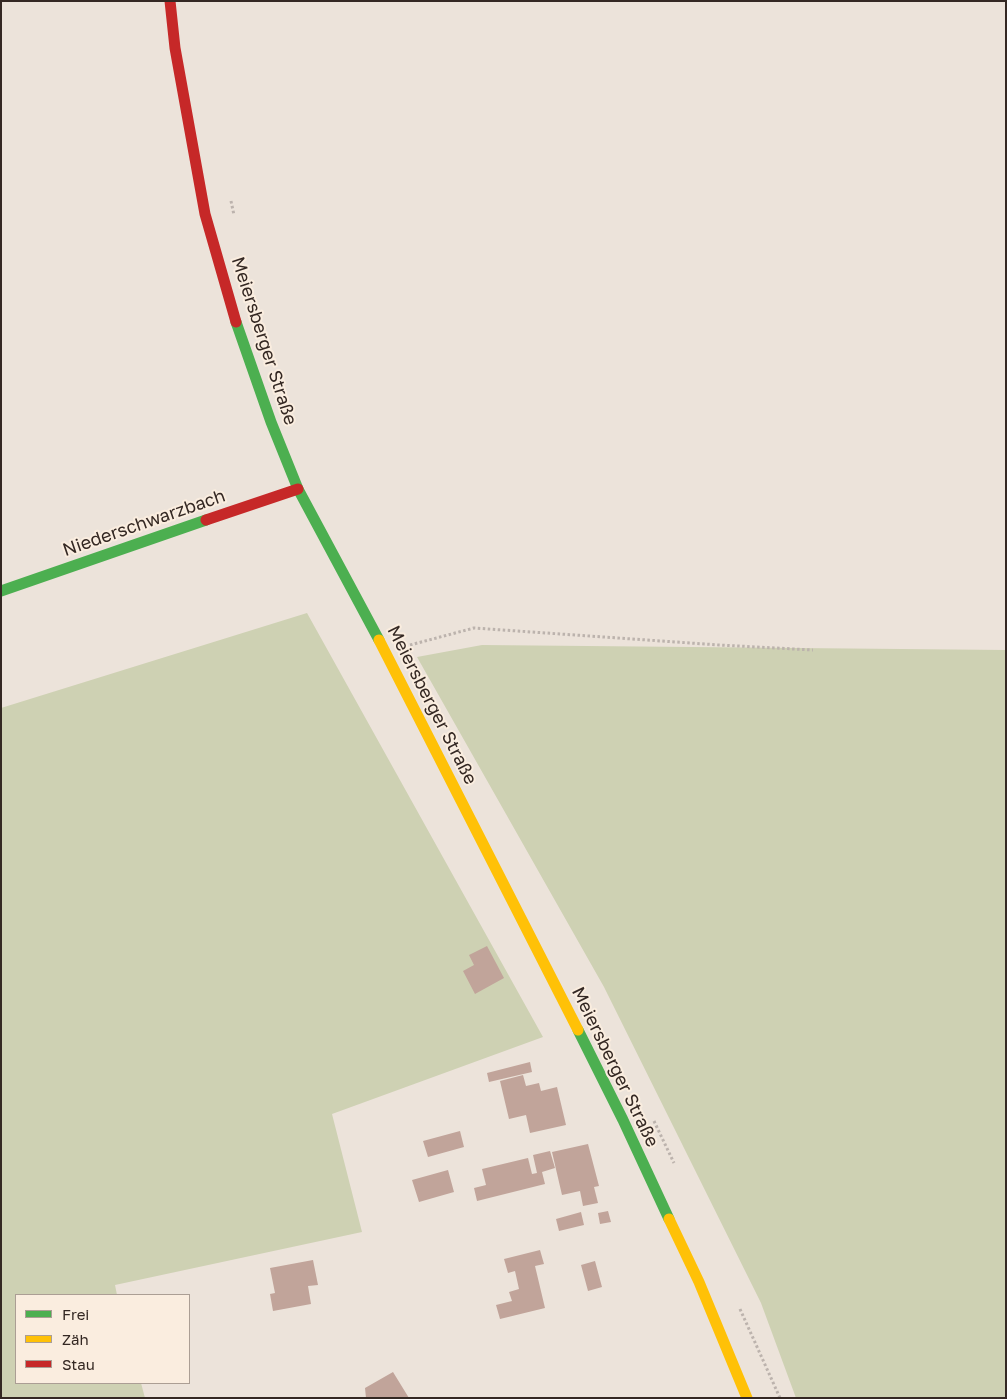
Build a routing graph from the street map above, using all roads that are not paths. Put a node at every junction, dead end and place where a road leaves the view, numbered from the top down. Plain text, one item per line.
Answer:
1 (170, 1) edge
2 (298, 488) junction
3 (1, 591) edge
4 (747, 1398) edge

1 - 2 main road, Meiersberger Straße
2 - 3 main road, Niederschwarzbach
2 - 4 main road, Meiersberger Straße

